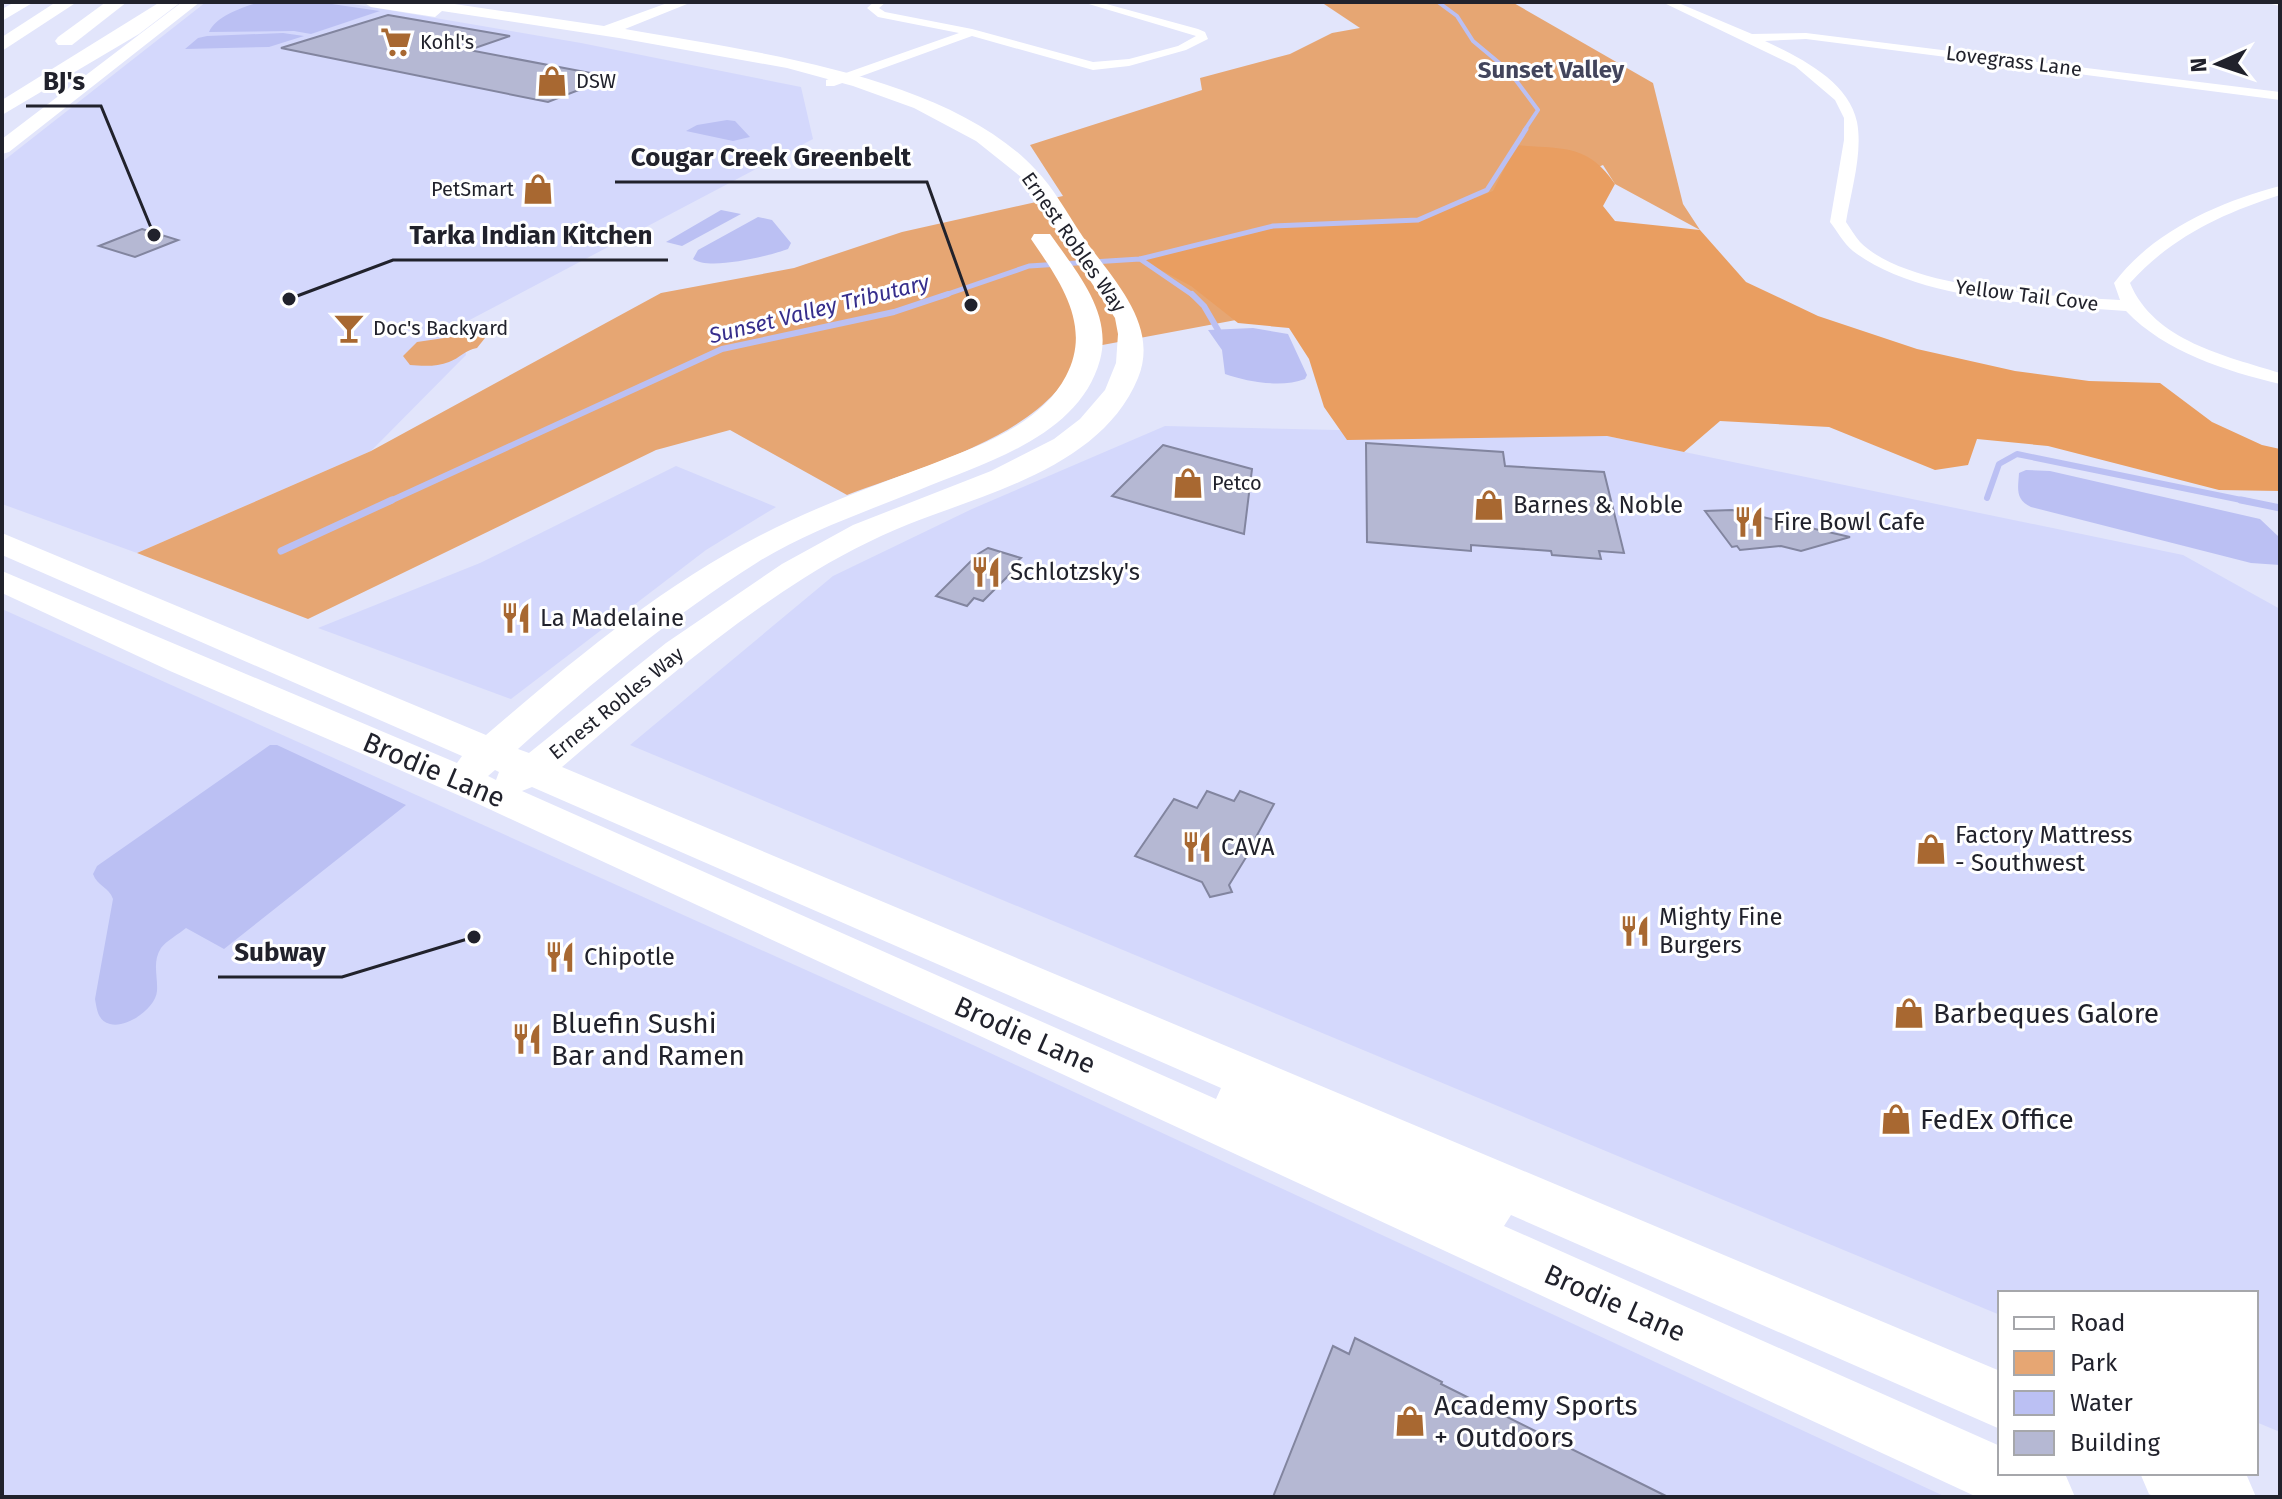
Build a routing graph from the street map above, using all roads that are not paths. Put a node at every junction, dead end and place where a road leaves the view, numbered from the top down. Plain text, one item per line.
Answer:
1 (26, 2) edge
2 (68, 2) edge
3 (118, 2) edge
4 (172, 2) edge
5 (192, 2) edge
6 (371, 2) edge
7 (410, 2) edge
8 (684, 2) edge
9 (881, 2) edge
10 (1087, 2) edge
11 (1667, 2) edge
12 (2267, 2) edge
13 (2280, 3) edge
14 (55, 8) edge
15 (469, 14) junction
16 (2, 16) edge
17 (972, 32) junction
18 (599, 34) junction
19 (1747, 38) junction
20 (2, 45) edge
21 (48, 53) dead end
22 (837, 80) junction
23 (2280, 96) edge
24 (2, 109) edge
25 (2, 148) edge
26 (998, 174) dead end
27 (2280, 190) edge
28 (1031, 223) dead end
29 (1080, 273) junction
30 (2132, 306) junction
31 (2280, 379) edge
32 (2, 543) edge
33 (2, 568) edge
34 (2, 581) edge
35 (132, 599) junction
36 (491, 752) junction
37 (533, 770) junction
38 (473, 787) junction
39 (1122, 1078) junction
40 (1388, 1137) junction
41 (1349, 1181) junction
42 (1627, 1240) junction
43 (1998, 1399) edge
44 (2175, 1475) edge
45 (2045, 1497) edge
46 (2226, 1497) edge

1 - 16 street
2 - 14 highway
3 - 21 highway
4 - 24 highway
5 - 25 street
6 - 15 street, Ernest Robles Way
7 - 15 street, Ernest Robles Way
8 - 18 street
9 - 17 street
10 - 17 street
11 - 19 street, Yellow Tail Cove
12 - 13 street
14 - 20 highway
15 - 18 street, Ernest Robles Way
17 - 22 street
18 - 22 street, Ernest Robles Way
19 - 23 street, Lovegrass Lane
19 - 30 street, Yellow Tail Cove
22 - 26 street, Ernest Robles Way
22 - 29 street, Ernest Robles Way
27 - 30 street
28 - 29 street, Ernest Robles Way
29 - 36 street, Ernest Robles Way
29 - 37 street, Ernest Robles Way
30 - 31 street
32 - 35 street, Brodie Lane
33 - 35 street
34 - 38 street, Brodie Lane
35 - 36 street, Brodie Lane
36 - 37 street, Brodie Lane
36 - 38 street, Ernest Robles Way
37 - 38 street, Ernest Robles Way
37 - 40 street, Brodie Lane
38 - 39 street, Brodie Lane
39 - 40 street
39 - 41 street, Brodie Lane
40 - 42 street, Brodie Lane
41 - 42 street
41 - 45 street, Brodie Lane
42 - 43 street, Brodie Lane
44 - 46 street

